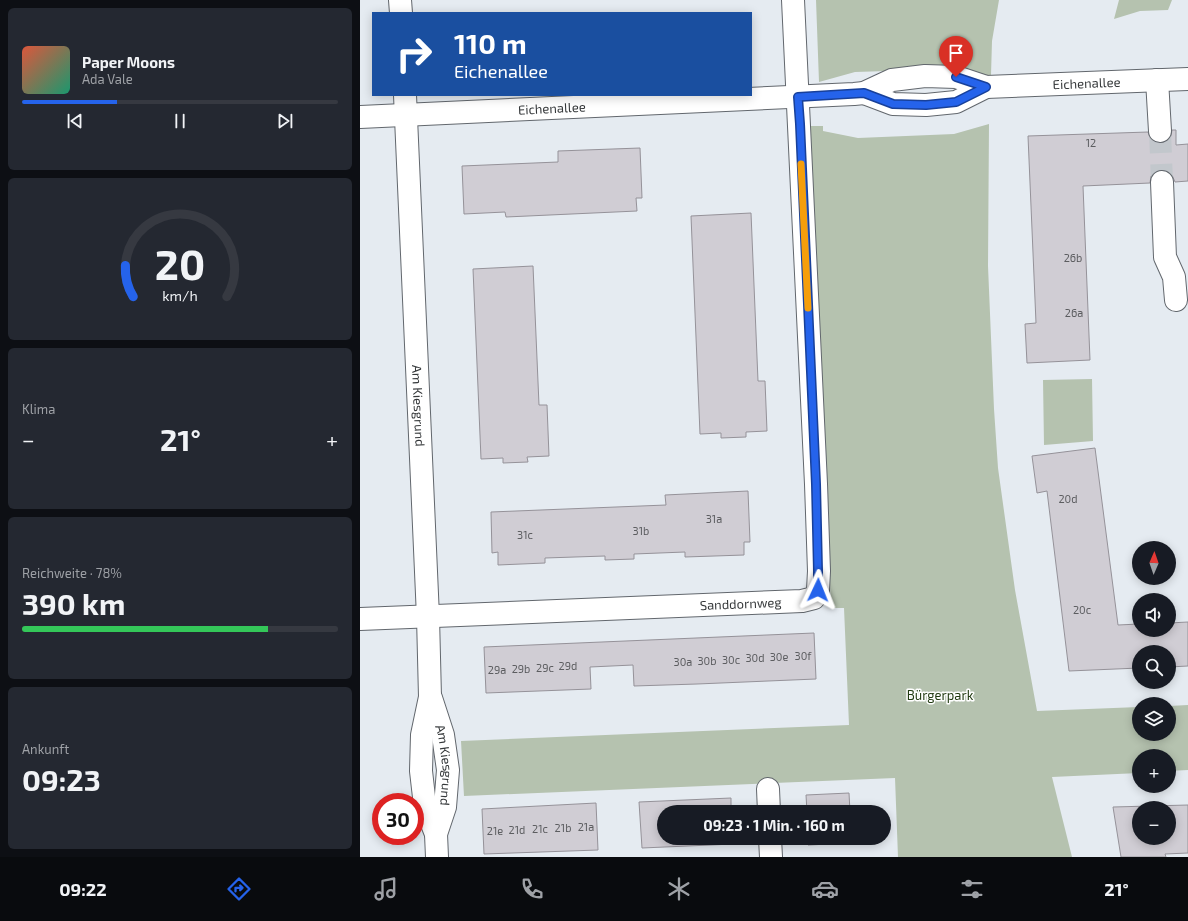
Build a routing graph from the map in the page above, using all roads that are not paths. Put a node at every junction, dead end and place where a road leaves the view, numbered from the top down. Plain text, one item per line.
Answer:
1 (400, 0) edge
2 (794, 0) edge
3 (401, 12) edge
4 (1188, 79) edge
5 (1158, 80) junction
6 (986, 87) junction
7 (864, 93) junction
8 (798, 97) junction
9 (405, 105) edge
10 (360, 117) edge
11 (1160, 131) tunnel mouth
12 (1162, 182) tunnel mouth
13 (1176, 300) dead end
14 (428, 617) junction
15 (360, 619) edge
16 (768, 789) dead end
17 (769, 805) edge
18 (770, 845) edge
19 (437, 857) edge
20 (771, 857) edge

1 - 3 street
2 - 8 street, Sanddornweg
4 - 5 street, Eichenallee
5 - 6 street, Eichenallee
5 - 11 street
6 - 7 street, Eichenallee
6 - 7 street, Eichenallee
7 - 8 street, Eichenallee
8 - 9 street, Eichenallee
8 - 14 street, Sanddornweg
9 - 10 street, Eichenallee
9 - 14 street, Am Kiesgrund
12 - 13 street
14 - 15 street
14 - 19 street, Am Kiesgrund
16 - 17 street
18 - 20 street

